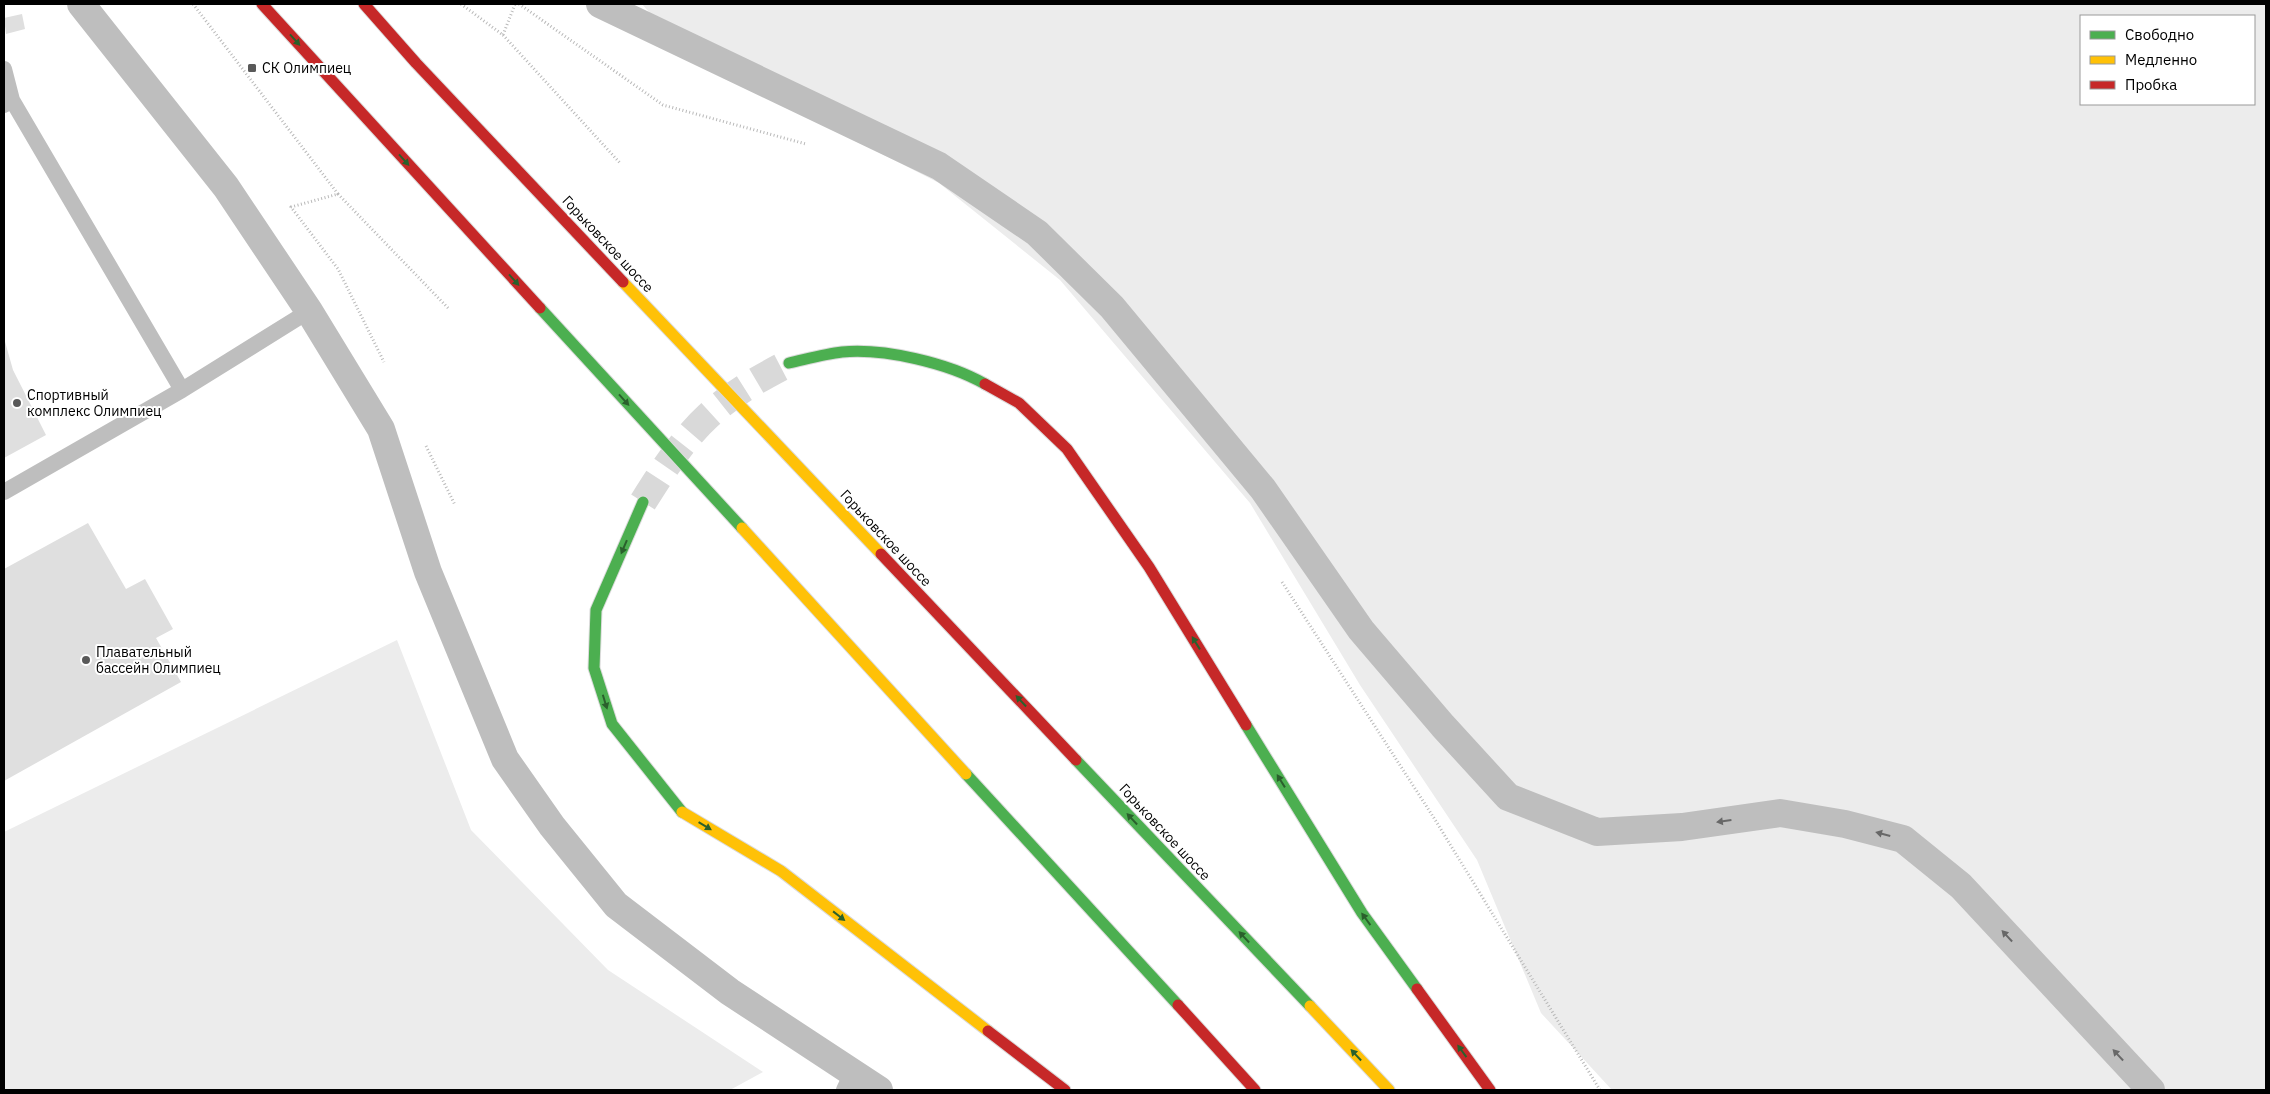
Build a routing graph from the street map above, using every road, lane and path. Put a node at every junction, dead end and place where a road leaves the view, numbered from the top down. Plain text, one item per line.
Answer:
1 (81, 4) edge
2 (193, 4) edge
3 (262, 4) edge
4 (364, 4) edge
5 (461, 4) edge
6 (515, 4) edge
7 (600, 4) edge
8 (502, 34) junction
9 (4, 69) edge
10 (8, 102) edge
11 (620, 163) dead end
12 (338, 194) junction
13 (449, 309) dead end
14 (309, 311) junction
15 (788, 363) tunnel mouth
16 (386, 366) dead end
17 (182, 390) junction
18 (425, 444) dead end
19 (4, 492) edge
20 (643, 502) tunnel mouth
21 (455, 506) dead end
22 (848, 1082) edge
23 (879, 1090) edge
24 (1065, 1090) edge
25 (1255, 1090) edge
26 (1389, 1090) edge
27 (1490, 1090) edge
28 (2151, 1090) edge

1 - 14 street
2 - 12 path
3 -> 25 main road
26 -> 4 main road, Горьковское шоссе
5 - 8 path
6 - 8 path
28 -> 7 street
8 - 11 path
9 - 10 lane
10 - 17 lane
12 - 13 path
12 - 16 path
14 - 17 lane
14 - 22 street
27 -> 15 main road
17 - 19 lane
18 - 21 path
20 -> 24 main road
22 - 23 street

